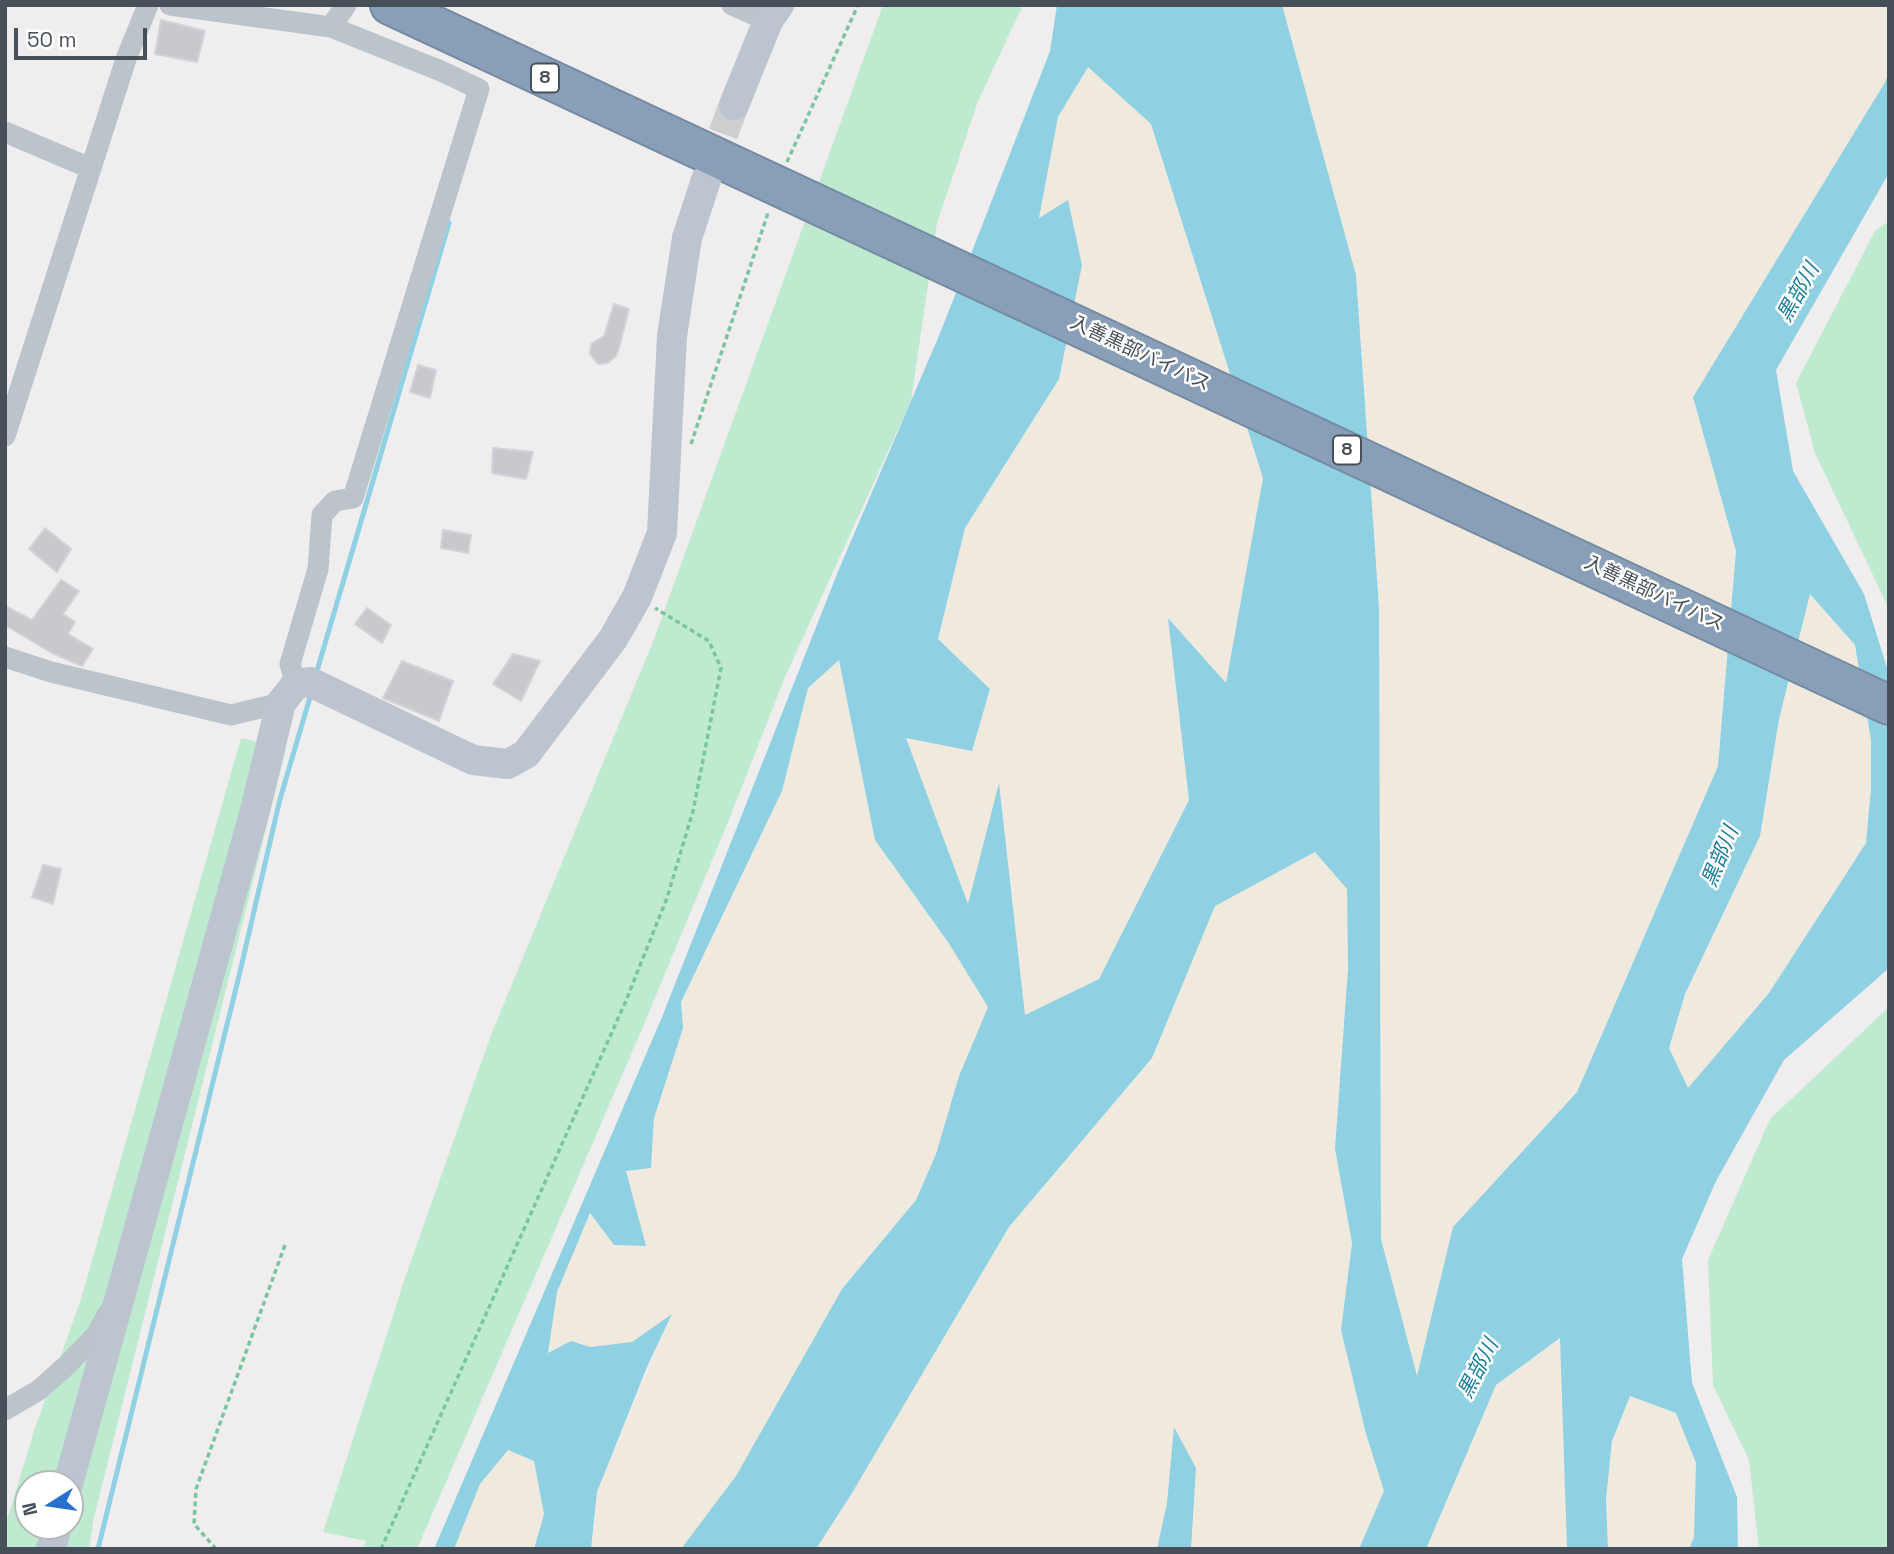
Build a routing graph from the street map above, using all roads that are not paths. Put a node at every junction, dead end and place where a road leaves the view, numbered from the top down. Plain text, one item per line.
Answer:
1 (148, 5) edge
2 (170, 5) edge
3 (346, 5) edge
4 (390, 5) edge
5 (732, 5) edge
6 (773, 13) edge
7 (331, 27) junction
8 (734, 105) tunnel mouth
9 (5, 132) edge
10 (703, 165) junction
11 (90, 168) junction
12 (5, 436) edge
13 (5, 657) edge
14 (289, 694) junction
15 (1889, 705) edge
16 (119, 1296) junction
17 (5, 1410) edge
18 (72, 1470) edge

1 - 11 street
2 - 7 street
3 - 7 street
4 - 10 highway, 入善黒部バイパス / 8
5 - 6 street
6 - 8 street
7 - 14 street
9 - 11 street
10 - 14 street
10 - 15 highway, 入善黒部バイパス / 8
11 - 12 street
13 - 14 street
14 - 16 street
16 - 17 street
16 - 18 street

